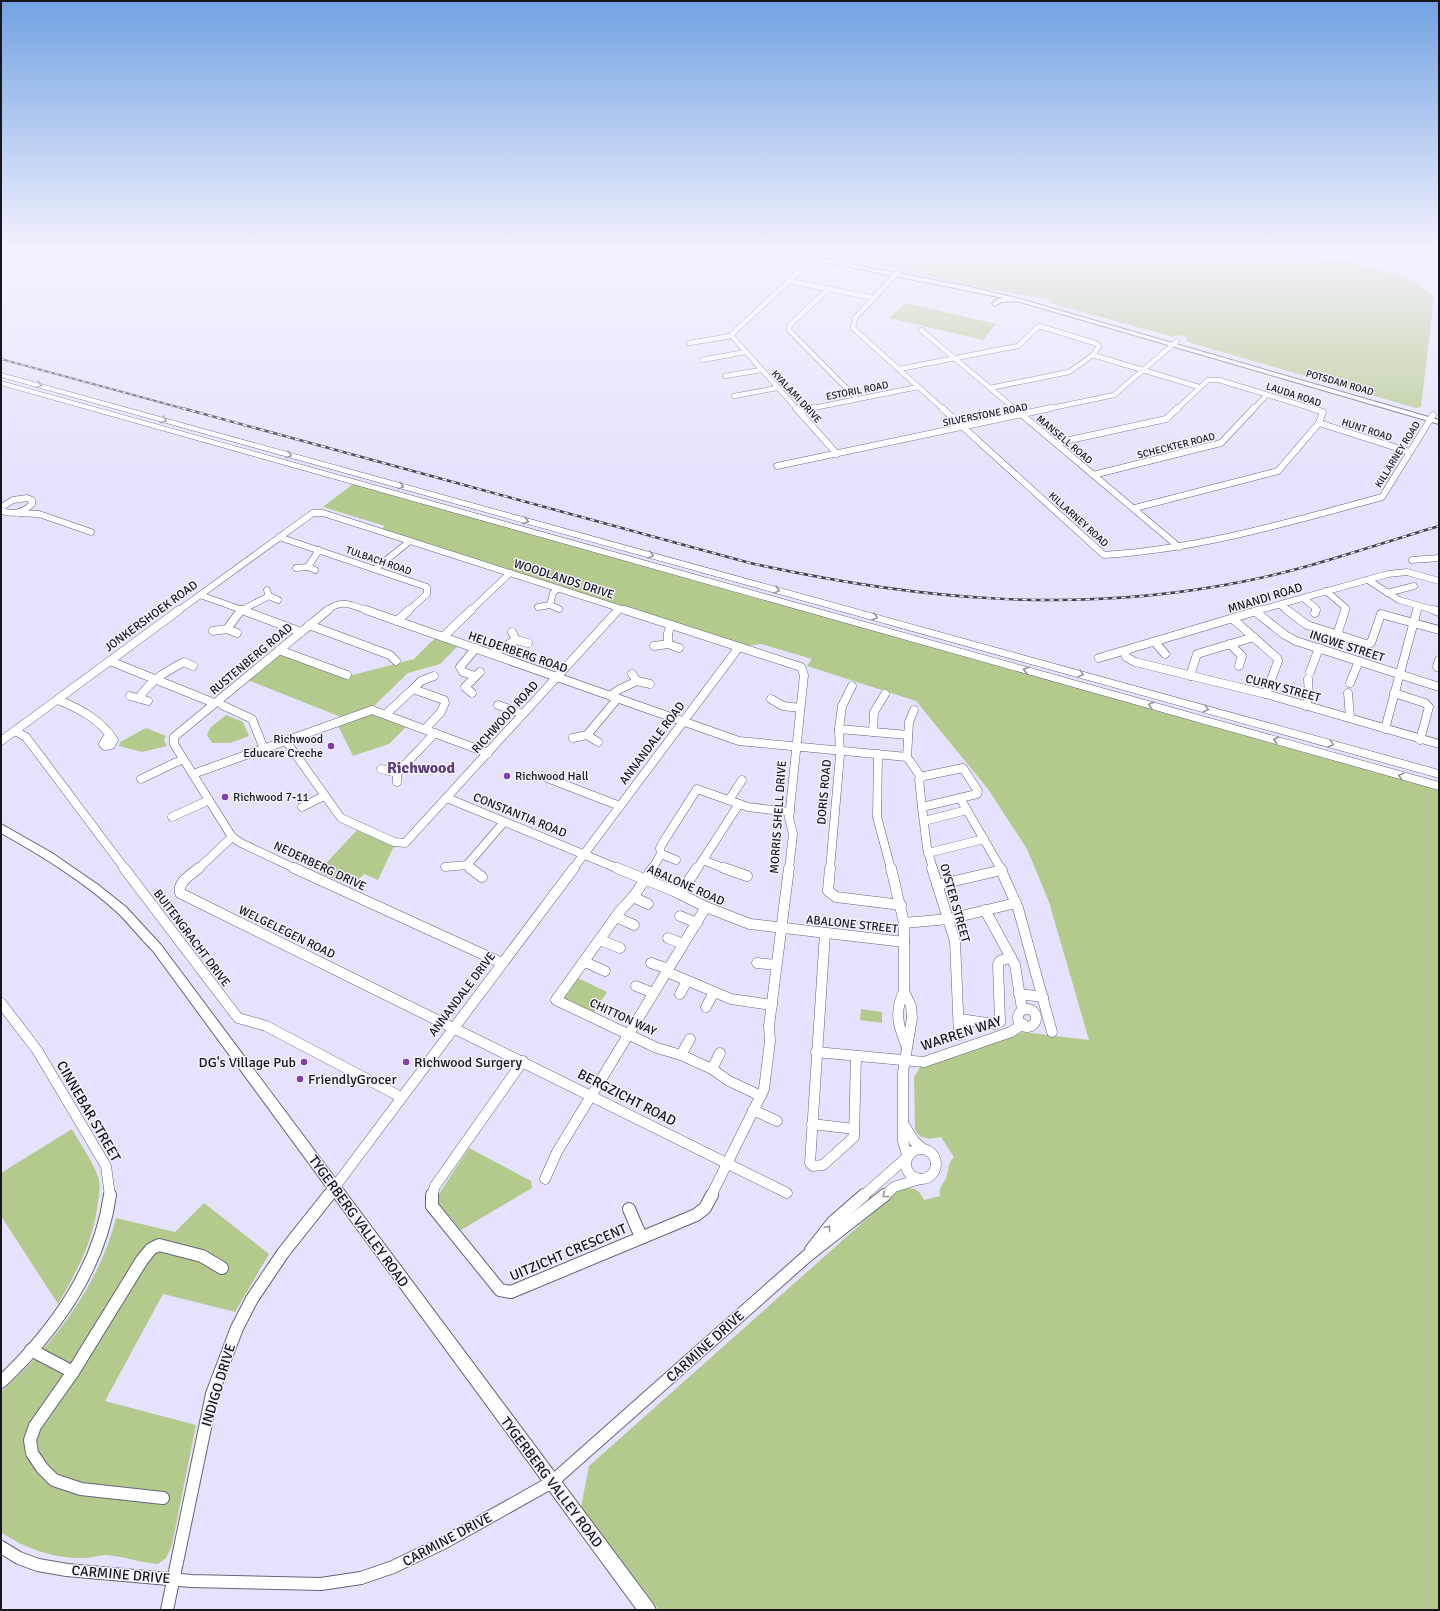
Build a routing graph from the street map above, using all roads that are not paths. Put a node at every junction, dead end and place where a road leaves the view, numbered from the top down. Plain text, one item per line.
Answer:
1 (740, 325) edge
2 (790, 325) edge
3 (853, 325) edge
4 (1110, 325) edge
5 (1114, 325) edge
6 (920, 330) dead end
7 (731, 336) junction
8 (690, 343) dead end
9 (1175, 343) junction
10 (745, 352) junction
11 (1093, 354) junction
12 (954, 358) junction
13 (702, 360) dead end
14 (899, 369) junction
15 (761, 370) junction
16 (1145, 370) junction
17 (1, 374) edge
18 (725, 376) dead end
19 (1, 383) edge
20 (918, 387) junction
21 (1199, 387) junction
22 (777, 388) junction
23 (990, 388) junction
24 (1267, 395) junction
25 (734, 396) dead end
26 (857, 399) junction
27 (799, 411) junction
28 (1022, 416) junction
29 (1434, 417) edge
30 (1439, 422) edge
31 (1319, 423) junction
32 (962, 427) junction
33 (1056, 443) junction
34 (1410, 452) junction
35 (838, 454) junction
36 (777, 466) dead end
37 (1093, 475) junction
38 (32, 504) junction
39 (2, 505) edge
40 (1135, 508) junction
41 (316, 512) joint
42 (14, 513) junction
43 (39, 514) junction
44 (1, 516) edge
45 (91, 532) dead end
46 (280, 537) junction
47 (410, 541) junction
48 (1179, 547) junction
49 (319, 550) junction
50 (1439, 558) edge
51 (1412, 560) dead end
52 (308, 567) junction
53 (296, 568) dead end
54 (375, 569) junction
55 (315, 570) dead end
56 (510, 573) junction
57 (1368, 580) junction
58 (1439, 581) edge
59 (1414, 586) dead end
60 (557, 589) junction
61 (1326, 591) junction
62 (1386, 593) junction
63 (200, 595) junction
64 (1303, 598) junction
65 (278, 600) dead end
66 (345, 603) joint
67 (1280, 605) junction
68 (550, 606) junction
69 (1418, 606) junction
70 (538, 607) dead end
71 (619, 608) junction
72 (559, 609) dead end
73 (241, 610) junction
74 (1256, 612) junction
75 (1439, 612) edge
76 (1316, 613) dead end
77 (1233, 619) junction
78 (397, 621) junction
79 (1412, 622) junction
80 (309, 625) junction
81 (671, 625) junction
82 (227, 629) junction
83 (1439, 630) edge
84 (213, 631) dead end
85 (301, 632) junction
86 (512, 632) dead end
87 (238, 633) dead end
88 (1337, 635) junction
89 (443, 637) junction
90 (1254, 637) junction
91 (516, 640) junction
92 (1155, 642) junction
93 (528, 643) dead end
94 (668, 644) junction
95 (1230, 644) junction
96 (654, 646) dead end
97 (739, 647) junction
98 (476, 648) junction
99 (679, 648) dead end
100 (1319, 648) junction
101 (279, 650) junction
102 (1125, 651) junction
103 (492, 654) junction
104 (1165, 654) dead end
105 (1099, 658) dead end
106 (110, 661) junction
107 (396, 661) dead end
108 (1359, 661) junction
109 (193, 666) dead end
110 (1239, 666) dead end
111 (803, 670) joint
112 (632, 674) dead end
113 (347, 675) dead end
114 (1400, 675) junction
115 (434, 676) dead end
116 (1190, 676) junction
117 (557, 677) junction
118 (154, 679) junction
119 (637, 681) junction
120 (1350, 683) dead end
121 (650, 684) dead end
122 (852, 686) dead end
123 (1439, 687) edge
124 (413, 689) junction
125 (1394, 692) junction
126 (472, 693) dead end
127 (1348, 693) dead end
128 (885, 694) dead end
129 (1266, 694) junction
130 (130, 696) dead end
131 (614, 697) junction
132 (139, 698) junction
133 (771, 699) dead end
134 (58, 700) junction
135 (148, 701) dead end
136 (218, 704) junction
137 (498, 705) dead end
138 (1306, 706) junction
139 (800, 708) junction
140 (914, 710) dead end
141 (386, 714) junction
142 (523, 714) junction
143 (1350, 718) junction
144 (683, 721) junction
145 (425, 729) junction
146 (1385, 729) junction
147 (839, 730) junction
148 (15, 731) junction
149 (873, 732) junction
150 (435, 733) junction
151 (109, 735) dead end
152 (587, 735) junction
153 (908, 735) junction
154 (573, 738) dead end
155 (173, 739) joint
156 (1420, 740) junction
157 (1, 741) edge
158 (286, 741) junction
159 (598, 742) dead end
160 (1439, 744) edge
161 (797, 747) junction
162 (264, 749) junction
163 (839, 751) junction
164 (488, 753) junction
165 (878, 754) junction
166 (907, 757) junction
167 (183, 759) junction
168 (381, 769) dead end
169 (397, 773) junction
170 (193, 774) junction
171 (1439, 774) edge
172 (542, 776) dead end
173 (920, 778) junction
174 (141, 779) dead end
175 (742, 780) dead end
176 (397, 782) dead end
177 (1439, 786) edge
178 (324, 796) junction
179 (447, 798) junction
180 (960, 798) junction
181 (209, 800) junction
182 (729, 800) junction
183 (739, 804) junction
184 (620, 806) junction
185 (302, 807) dead end
186 (922, 807) junction
187 (967, 810) junction
188 (790, 812) junction
189 (172, 817) dead end
190 (924, 821) junction
191 (504, 822) junction
192 (1, 828) edge
193 (1, 836) edge
194 (232, 837) junction
195 (984, 839) junction
196 (928, 853) junction
197 (584, 854) junction
198 (661, 854) junction
199 (48, 855) junction
200 (676, 860) dead end
201 (703, 860) junction
202 (468, 865) junction
203 (445, 867) dead end
204 (1002, 870) junction
205 (747, 876) dead end
206 (482, 877) dead end
207 (645, 879) junction
208 (937, 885) junction
209 (680, 894) junction
210 (633, 897) junction
211 (1016, 902) junction
212 (648, 904) dead end
213 (901, 905) junction
214 (706, 907) junction
215 (985, 910) junction
216 (680, 916) dead end
217 (616, 917) junction
218 (949, 920) junction
219 (697, 922) junction
220 (904, 923) junction
221 (634, 925) dead end
222 (782, 928) junction
223 (825, 933) junction
224 (668, 938) dead end
225 (600, 940) junction
226 (904, 942) junction
227 (683, 944) junction
228 (620, 948) dead end
229 (1010, 957) junction
230 (585, 962) junction
231 (502, 963) junction
232 (652, 963) dead end
233 (757, 963) dead end
234 (776, 965) junction
235 (605, 971) dead end
236 (668, 971) junction
237 (687, 981) junction
238 (636, 986) dead end
239 (904, 991) junction
240 (714, 992) junction
241 (653, 993) junction
242 (680, 994) dead end
243 (1019, 994) junction
244 (1043, 997) junction
245 (1, 1003) edge
246 (772, 1005) junction
247 (706, 1007) dead end
248 (1022, 1010) junction
249 (959, 1019) junction
250 (1023, 1024) junction
251 (454, 1027) junction
252 (1052, 1032) dead end
253 (628, 1035) junction
254 (959, 1035) dead end
255 (690, 1039) dead end
256 (907, 1047) junction
257 (816, 1052) junction
258 (720, 1053) dead end
259 (681, 1055) junction
260 (856, 1056) junction
261 (522, 1061) junction
262 (906, 1061) junction
263 (712, 1069) junction
264 (591, 1095) junction
265 (761, 1096) junction
266 (401, 1097) junction
267 (753, 1110) junction
268 (777, 1121) dead end
269 (812, 1124) junction
270 (904, 1124) junction
271 (854, 1129) junction
272 (922, 1148) junction
273 (906, 1157) junction
274 (727, 1163) junction
275 (544, 1179) dead end
276 (920, 1179) junction
277 (334, 1189) junction
278 (787, 1193) dead end
279 (629, 1210) dead end
280 (641, 1238) junction
281 (807, 1256) junction
282 (222, 1268) dead end
283 (31, 1350) junction
284 (73, 1372) junction
285 (1, 1382) edge
286 (552, 1482) junction
287 (163, 1498) dead end
288 (1, 1548) edge
289 (174, 1579) junction
290 (167, 1610) edge
291 (647, 1610) edge

1 - 7 street
2 - 26 street
3 - 14 street, KILLARNEY ROAD
4 - 9 main road, POTSDAM ROAD
5 - 9 main road, POTSDAM ROAD
6 - 12 street, MANSELL ROAD
7 - 8 street
7 - 10 street, KYALAMI DRIVE
9 - 16 street, SILVERSTONE ROAD
9 - 29 main road, POTSDAM ROAD
10 - 13 street
10 - 15 street, KYALAMI DRIVE
11 - 12 street
11 - 16 street
11 - 23 street
12 - 14 street
12 - 23 street, MANSELL ROAD
14 - 20 street, KILLARNEY ROAD
15 - 18 street
15 - 22 street, KYALAMI DRIVE
16 - 21 street
16 - 28 street, SILVERSTONE ROAD
17 -> 171 highway
177 -> 19 highway
20 - 26 street, ESTORIL ROAD
20 - 32 street, KILLARNEY ROAD
21 - 24 street, LAUDA ROAD
21 - 33 street, LAUDA ROAD
22 - 25 street
22 - 27 street, KYALAMI DRIVE
23 - 28 street, MANSELL ROAD
24 - 31 street, LAUDA ROAD
24 - 37 street, SCHECKTER ROAD
26 - 27 street, ESTORIL ROAD
27 - 35 street, KYALAMI DRIVE
28 - 32 street, SILVERSTONE ROAD
28 - 33 street, MANSELL ROAD
29 - 30 main road, POTSDAM ROAD
29 - 34 street, KILLARNEY ROAD
31 - 34 street, HUNT ROAD
31 - 40 street, LAUDA ROAD
32 - 35 street, SILVERSTONE ROAD
32 - 48 street, KILLARNEY ROAD
33 - 37 street, MANSELL ROAD
34 - 48 street, KILLARNEY ROAD
35 - 36 street, SILVERSTONE ROAD
37 - 40 street, MANSELL ROAD
38 - 39 street
38 - 42 street
38 - 43 street
39 - 42 street
40 - 48 street, MANSELL ROAD
41 - 46 street, JONKERSHOEK ROAD
41 - 47 street, WOODLANDS DRIVE
42 - 43 street
42 - 44 street
43 - 45 street
46 - 49 street, TULBACH ROAD
46 - 63 street, JONKERSHOEK ROAD
47 - 54 street
47 - 56 street, WOODLANDS DRIVE
49 - 52 street
49 - 54 street, TULBACH ROAD
50 - 51 street
52 - 53 street
52 - 55 street
54 - 78 street, TULBACH ROAD
56 - 60 street, WOODLANDS DRIVE
56 - 89 street
57 - 58 street, MNANDI ROAD
57 - 61 street, MNANDI ROAD
57 - 62 street
59 - 62 street
60 - 68 street
60 - 71 street, WOODLANDS DRIVE
61 - 64 street, MNANDI ROAD
61 - 88 street
62 - 69 street
63 - 73 street
63 - 106 street, JONKERSHOEK ROAD
64 - 67 street, MNANDI ROAD
64 - 76 street
65 - 73 street
66 - 78 street, HELDERBERG ROAD
66 - 80 street, RUSTENBERG ROAD
67 - 74 street, MNANDI ROAD
67 - 88 street
68 - 70 street
68 - 72 street
69 - 75 street
69 - 79 street
71 - 81 street, WOODLANDS DRIVE
71 - 117 street, RICHWOOD ROAD
73 - 82 street
73 - 85 street
74 - 77 street, MNANDI ROAD
74 - 100 street, INGWE STREET
77 - 90 street
77 - 92 street, MNANDI ROAD
78 - 89 street, HELDERBERG ROAD
79 - 83 street
79 - 88 street
79 - 114 street
80 - 85 street, RUSTENBERG ROAD
80 - 107 street
81 - 94 street
81 - 97 street, WOODLANDS DRIVE
82 - 84 street
82 - 87 street
85 - 101 street, RUSTENBERG ROAD
86 - 91 street
89 - 98 street, HELDERBERG ROAD
90 - 95 street
90 - 129 street
91 - 93 street
91 - 103 street
92 - 102 street, MNANDI ROAD
92 - 104 street
94 - 96 street
94 - 99 street
95 - 110 street
95 - 116 street
97 - 111 street, WOODLANDS DRIVE
97 - 144 street, ANNANDALE ROAD
98 - 103 street, HELDERBERG ROAD
98 - 126 street
100 - 108 street, INGWE STREET
100 - 138 street
101 - 113 street
101 - 136 street, RUSTENBERG ROAD
102 - 105 street, MNANDI ROAD
102 - 116 street, CURRY STREET
103 - 117 street, HELDERBERG ROAD
106 - 118 street
106 - 134 street, JONKERSHOEK ROAD
108 - 114 street, INGWE STREET
108 - 120 street
109 - 118 street
111 - 139 street, MORRIS SHELL DRIVE
112 - 119 street
114 - 123 street, INGWE STREET
114 - 125 street
115 - 124 street
116 - 129 street, CURRY STREET
117 - 131 street, HELDERBERG ROAD
117 - 142 street, RICHWOOD ROAD
118 - 132 street
118 - 136 street
119 - 121 street
119 - 131 street
122 - 147 street, DORIS ROAD
124 - 141 street
124 - 145 street
125 - 146 street
125 - 156 street
127 - 143 street
128 - 149 street
129 - 138 street, CURRY STREET
130 - 132 street
131 - 144 street, HELDERBERG ROAD
131 - 152 street
132 - 135 street
133 - 139 street
134 - 148 street, JONKERSHOEK ROAD
134 - 151 street
136 - 155 street, RUSTENBERG ROAD
136 - 162 street
137 - 142 street
138 - 143 street, CURRY STREET
139 - 161 street, MORRIS SHELL DRIVE
140 - 153 street
141 - 145 street
141 - 158 street
142 - 164 street, RICHWOOD ROAD
143 - 146 street, CURRY STREET
144 - 161 street
144 - 184 street, ANNANDALE ROAD
145 - 150 street
146 - 156 street, CURRY STREET
147 - 149 street
147 - 163 street, DORIS ROAD
148 - 157 street, JONKERSHOEK ROAD
148 - 266 street, BUITENGRACHT DRIVE
149 - 153 street
150 - 164 street
150 - 169 street
152 - 154 street
152 - 159 street
153 - 166 street
155 - 167 street, NEDERBERG DRIVE
156 - 160 street, CURRY STREET
158 - 162 street
158 - 178 street, RICHWOOD ROAD
161 - 163 street
161 - 188 street, MORRIS SHELL DRIVE
162 - 170 street
163 - 165 street
163 - 213 street, DORIS ROAD
164 - 179 street, RICHWOOD ROAD
165 - 166 street
165 - 213 street
166 - 173 street, OYSTER STREET
167 - 170 street, NEDERBERG DRIVE
167 - 174 street
168 - 169 street
169 - 176 street
170 - 181 street, NEDERBERG DRIVE
172 - 184 street
173 - 180 street
173 - 186 street, OYSTER STREET
175 - 182 street
178 - 179 street, RICHWOOD ROAD
178 - 185 street
179 - 191 street, CONSTANTIA ROAD
180 - 186 street
180 - 187 street
181 - 189 street
181 - 194 street, NEDERBERG DRIVE
182 - 183 street
182 - 198 street, CHITTON WAY
183 - 188 street
183 - 201 street
184 - 197 street, ANNANDALE ROAD
186 - 190 street, OYSTER STREET
187 - 190 street
187 - 195 street
188 - 222 street, MORRIS SHELL DRIVE
190 - 196 street, OYSTER STREET
191 - 197 street, CONSTANTIA ROAD
191 - 202 street
192 - 199 main road, TYGERBERG VALLEY ROAD
193 - 199 main road, TYGERBERG VALLEY ROAD
194 - 231 street, NEDERBERG DRIVE
194 - 251 street, WELGELEGEN ROAD
195 - 196 street
195 - 204 street
196 - 208 street, OYSTER STREET
197 - 207 street, ABALONE ROAD
197 - 231 street, ANNANDALE DRIVE
198 - 200 street
198 - 207 street, CHITTON WAY
199 - 277 main road, TYGERBERG VALLEY ROAD
201 - 205 street
201 - 209 street
202 - 203 street
202 - 206 street
204 - 208 street
204 - 211 street
207 - 209 street, ABALONE ROAD
207 - 210 street, CHITTON WAY
208 - 218 street, OYSTER STREET
209 - 214 street, ABALONE ROAD
210 - 212 street
210 - 217 street, CHITTON WAY
211 - 215 street, ABALONE STREET
211 - 244 street
213 - 220 street
214 - 219 street
214 - 222 street, ABALONE ROAD
215 - 218 street, ABALONE STREET
215 - 229 street
216 - 219 street
217 - 221 street
217 - 225 street, CHITTON WAY
218 - 220 street, ABALONE STREET
218 - 249 street, OYSTER STREET
219 - 227 street
220 - 226 street, ABALONE STREET
222 - 223 street, ABALONE STREET
222 - 234 street, MORRIS SHELL DRIVE
223 - 226 street, ABALONE STREET
223 - 257 street
224 - 227 street
225 - 228 street
225 - 230 street, CHITTON WAY
226 - 239 street
227 - 236 street
229 - 243 street
229 - 249 street
230 - 235 street
230 - 253 street, CHITTON WAY
231 - 251 street, ANNANDALE DRIVE
232 - 236 street
233 - 234 street
234 - 246 street, MORRIS SHELL DRIVE
236 - 237 street
236 - 241 street
237 - 240 street
237 - 242 street
238 - 241 street
239 - 256 street
239 - 256 street
240 - 246 street
240 - 247 street
241 - 253 street
243 - 244 street
243 - 248 street
244 - 252 street
245 - 283 street, CINNEBAR STREET
246 - 265 street, MORRIS SHELL DRIVE
248 - 250 street, WARREN WAY
248 - 250 street, WARREN WAY
249 - 254 street, OYSTER STREET
250 - 262 street, WARREN WAY
251 - 261 street, BERGZICHT ROAD
251 - 266 street, ANNANDALE DRIVE
253 - 259 street, CHITTON WAY
253 - 264 street
255 - 259 street
256 - 262 street
257 - 260 street
257 - 269 street
258 - 263 street
259 - 263 street, CHITTON WAY
260 - 262 street
260 - 271 street
261 - 264 street, BERGZICHT ROAD
261 - 280 street, UITZICHT CRESCENT
262 - 270 street
263 - 265 street, CHITTON WAY
264 - 274 street, BERGZICHT ROAD
264 - 275 street
265 - 267 street, MORRIS SHELL DRIVE
266 - 277 street, ANNANDALE DRIVE
267 - 268 street
267 - 274 street, MORRIS SHELL DRIVE
269 - 271 street
269 - 271 street
270 - 272 street
270 - 273 street
272 - 273 street
272 - 276 street
273 - 276 street
281 -> 273 street, CARMINE DRIVE
274 - 278 street, BERGZICHT ROAD
274 - 280 street, UITZICHT CRESCENT
276 -> 281 street, CARMINE DRIVE
277 - 286 main road, TYGERBERG VALLEY ROAD
277 - 289 street, INDIGO DRIVE
279 - 280 street
281 - 286 street, CARMINE DRIVE
282 - 284 street
283 - 284 street
283 - 285 street, CINNEBAR STREET
284 - 287 street
286 - 289 street, CARMINE DRIVE
286 - 291 main road, TYGERBERG VALLEY ROAD
288 - 289 street, CARMINE DRIVE
289 - 290 street, INDIGO DRIVE

